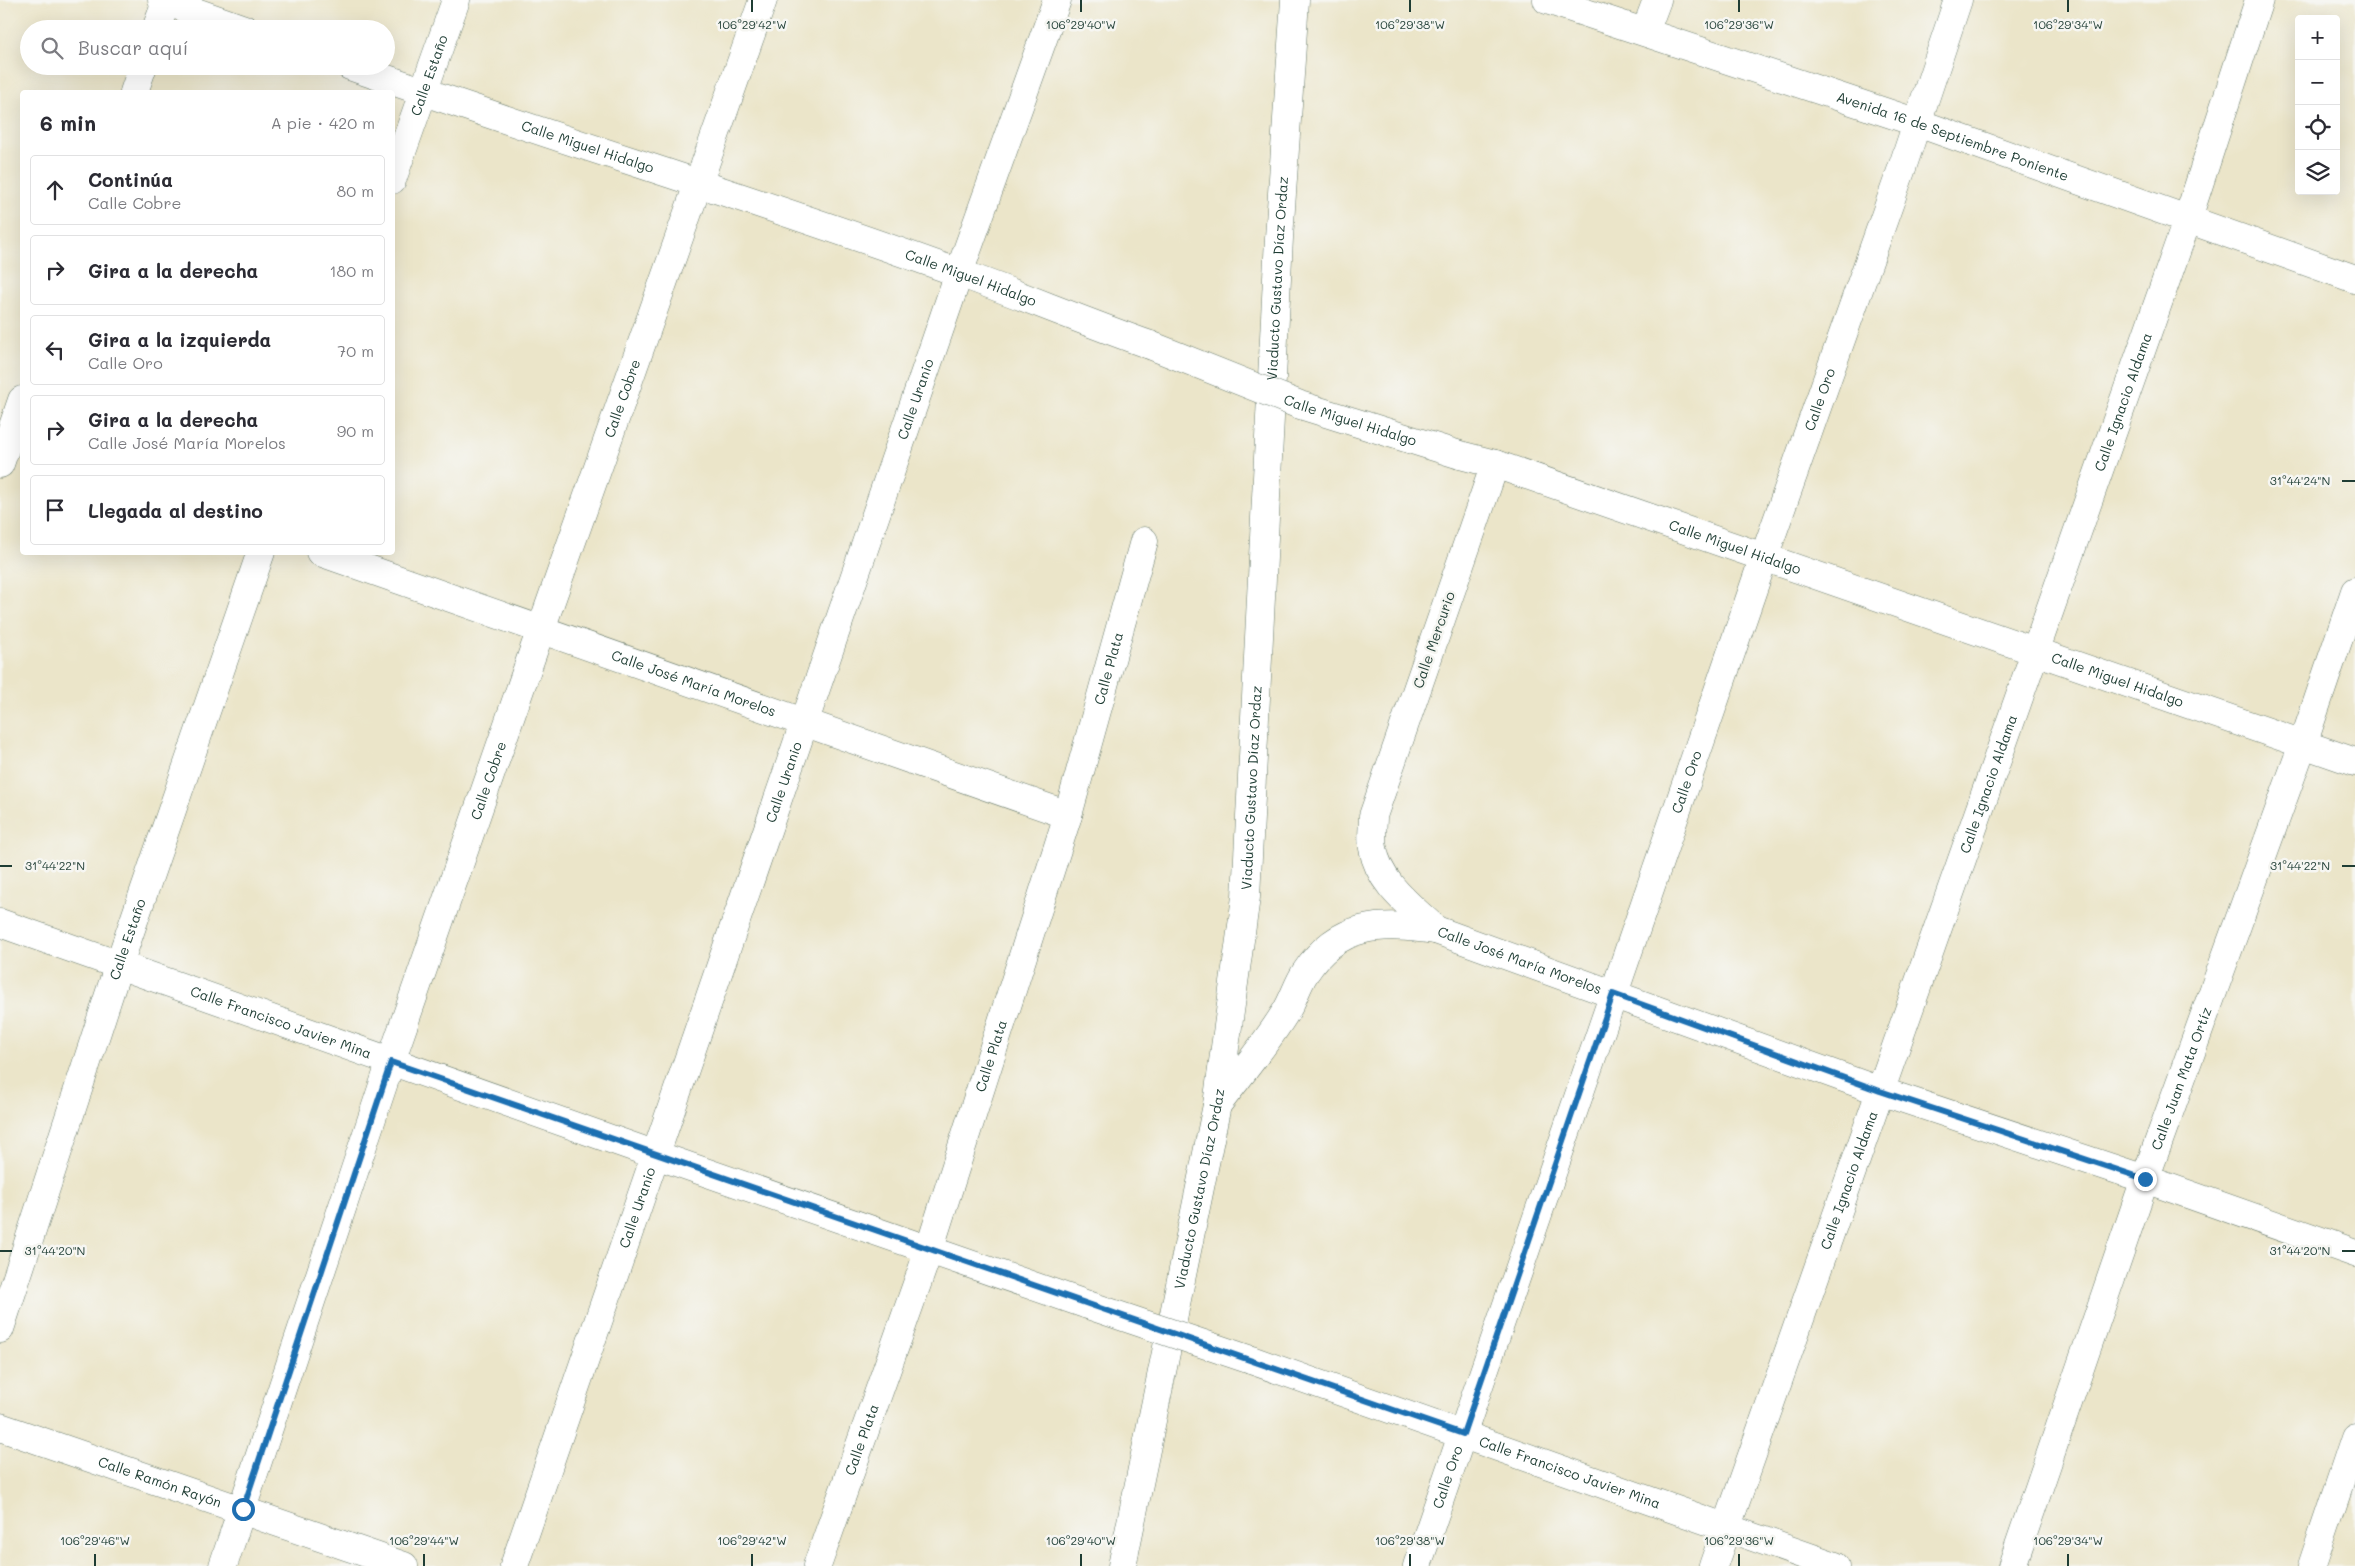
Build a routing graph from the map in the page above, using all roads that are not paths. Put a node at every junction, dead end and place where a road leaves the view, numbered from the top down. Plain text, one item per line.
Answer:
1 (165, 0) edge
2 (456, 0) edge
3 (763, 0) edge
4 (1057, 0) edge
5 (1295, 0) edge
6 (1547, 0) edge
7 (1657, 0) edge
8 (1958, 0) edge
9 (2259, 0) edge
10 (159, 20) edge
11 (219, 20) edge
12 (1645, 32) junction
13 (140, 75) edge
14 (375, 75) edge
15 (135, 90) edge
16 (423, 92) junction
17 (1918, 123) junction
18 (395, 171) edge
19 (699, 183) junction
20 (2188, 218) junction
21 (959, 273) junction
22 (2355, 279) edge
23 (20, 407) edge
24 (8, 447) edge
25 (1495, 464) junction
26 (1144, 541) dead end
27 (260, 555) edge
28 (329, 555) edge
29 (1764, 557) junction
30 (2355, 591) edge
31 (540, 629) junction
32 (2034, 652) junction
33 (805, 722) junction
34 (2303, 744) junction
35 (2355, 762) edge
36 (1068, 815) junction
37 (1373, 816) joint
38 (0, 923) edge
39 (1436, 930) junction
40 (119, 964) junction
41 (1613, 994) junction
42 (391, 1062) junction
43 (1880, 1091) junction
44 (1217, 1105) junction
45 (656, 1155) junction
46 (2145, 1179) junction
47 (929, 1250) junction
48 (2355, 1253) edge
49 (0, 1329) edge
50 (0, 1427) edge
51 (1463, 1434) junction
52 (2355, 1438) edge
53 (243, 1509) junction
54 (1726, 1526) junction
55 (223, 1566) edge
56 (404, 1566) edge
57 (514, 1566) edge
58 (817, 1566) edge
59 (1122, 1566) edge
60 (1417, 1566) edge
61 (1713, 1566) edge
62 (1835, 1566) edge
63 (2012, 1566) edge
64 (2312, 1566) edge

1 - 10 street
1 - 11 street
2 - 16 street, Calle Estaño
3 - 19 street, Calle Cobre
4 - 21 street, Calle Uranio
5 - 44 street, Viaducto Gustavo Díaz Ordaz
6 - 12 street, Avenida 16 de Septiembre Poniente
7 - 12 street
8 - 17 street, Calle Oro
9 - 20 street, Calle Ignacio Aldama
12 - 17 street, Avenida 16 de Septiembre Poniente
13 - 15 street
14 - 16 street, Calle Miguel Hidalgo
16 - 18 street, Calle Estaño
16 - 19 street, Calle Miguel Hidalgo
17 - 20 street, Avenida 16 de Septiembre Poniente
17 - 29 street, Calle Oro
19 - 21 street, Calle Miguel Hidalgo
19 - 31 street, Calle Cobre
20 - 22 street, Avenida 16 de Septiembre Poniente
20 - 32 street, Calle Ignacio Aldama
21 - 25 street, Calle Miguel Hidalgo, bridge
21 - 33 street, Calle Uranio
23 - 24 street
25 - 29 street, Calle Miguel Hidalgo
25 - 37 street, Calle Mercurio
26 - 36 street, Calle Plata
27 - 40 street, Calle Estaño
28 - 31 street, Calle José María Morelos
29 - 32 street, Calle Miguel Hidalgo
29 - 41 street, Calle Oro
30 - 34 street, Calle Juan Mata Ortíz
31 - 33 street, Calle José María Morelos
31 - 42 street, Calle Cobre
32 - 34 street, Calle Miguel Hidalgo
32 - 43 street, Calle Ignacio Aldama
33 - 36 street, Calle José María Morelos
33 - 45 street, Calle Uranio
34 - 35 street, Calle Miguel Hidalgo
34 - 46 street, Calle Juan Mata Ortíz
36 - 47 street, Calle Plata
37 - 39 street, Calle José María Morelos
38 - 40 street, Calle Francisco Javier Mina
39 - 41 street, Calle José María Morelos
39 - 44 street
40 - 42 street, Calle Francisco Javier Mina
40 - 49 street, Calle Estaño
41 - 43 street, Calle José María Morelos
41 - 51 street, Calle Oro
42 - 45 street, Calle Francisco Javier Mina
42 - 53 street, Calle Cobre
43 - 46 street, Calle José María Morelos
43 - 54 street, Calle Ignacio Aldama
44 - 59 street, Viaducto Gustavo Díaz Ordaz
45 - 47 street, Calle Francisco Javier Mina
45 - 57 street, Calle Uranio
46 - 48 street, Calle José María Morelos
46 - 63 street, Calle Juan Mata Ortíz
47 - 51 street, Calle Francisco Javier Mina, bridge
47 - 58 street, Calle Plata
50 - 53 street, Calle Ramón Rayón
51 - 54 street, Calle Francisco Javier Mina
51 - 60 street, Calle Oro
52 - 64 street
53 - 55 street, Calle Cobre
53 - 56 street, Calle Ramón Rayón
54 - 61 street, Calle Ignacio Aldama
54 - 62 street, Calle Francisco Javier Mina

